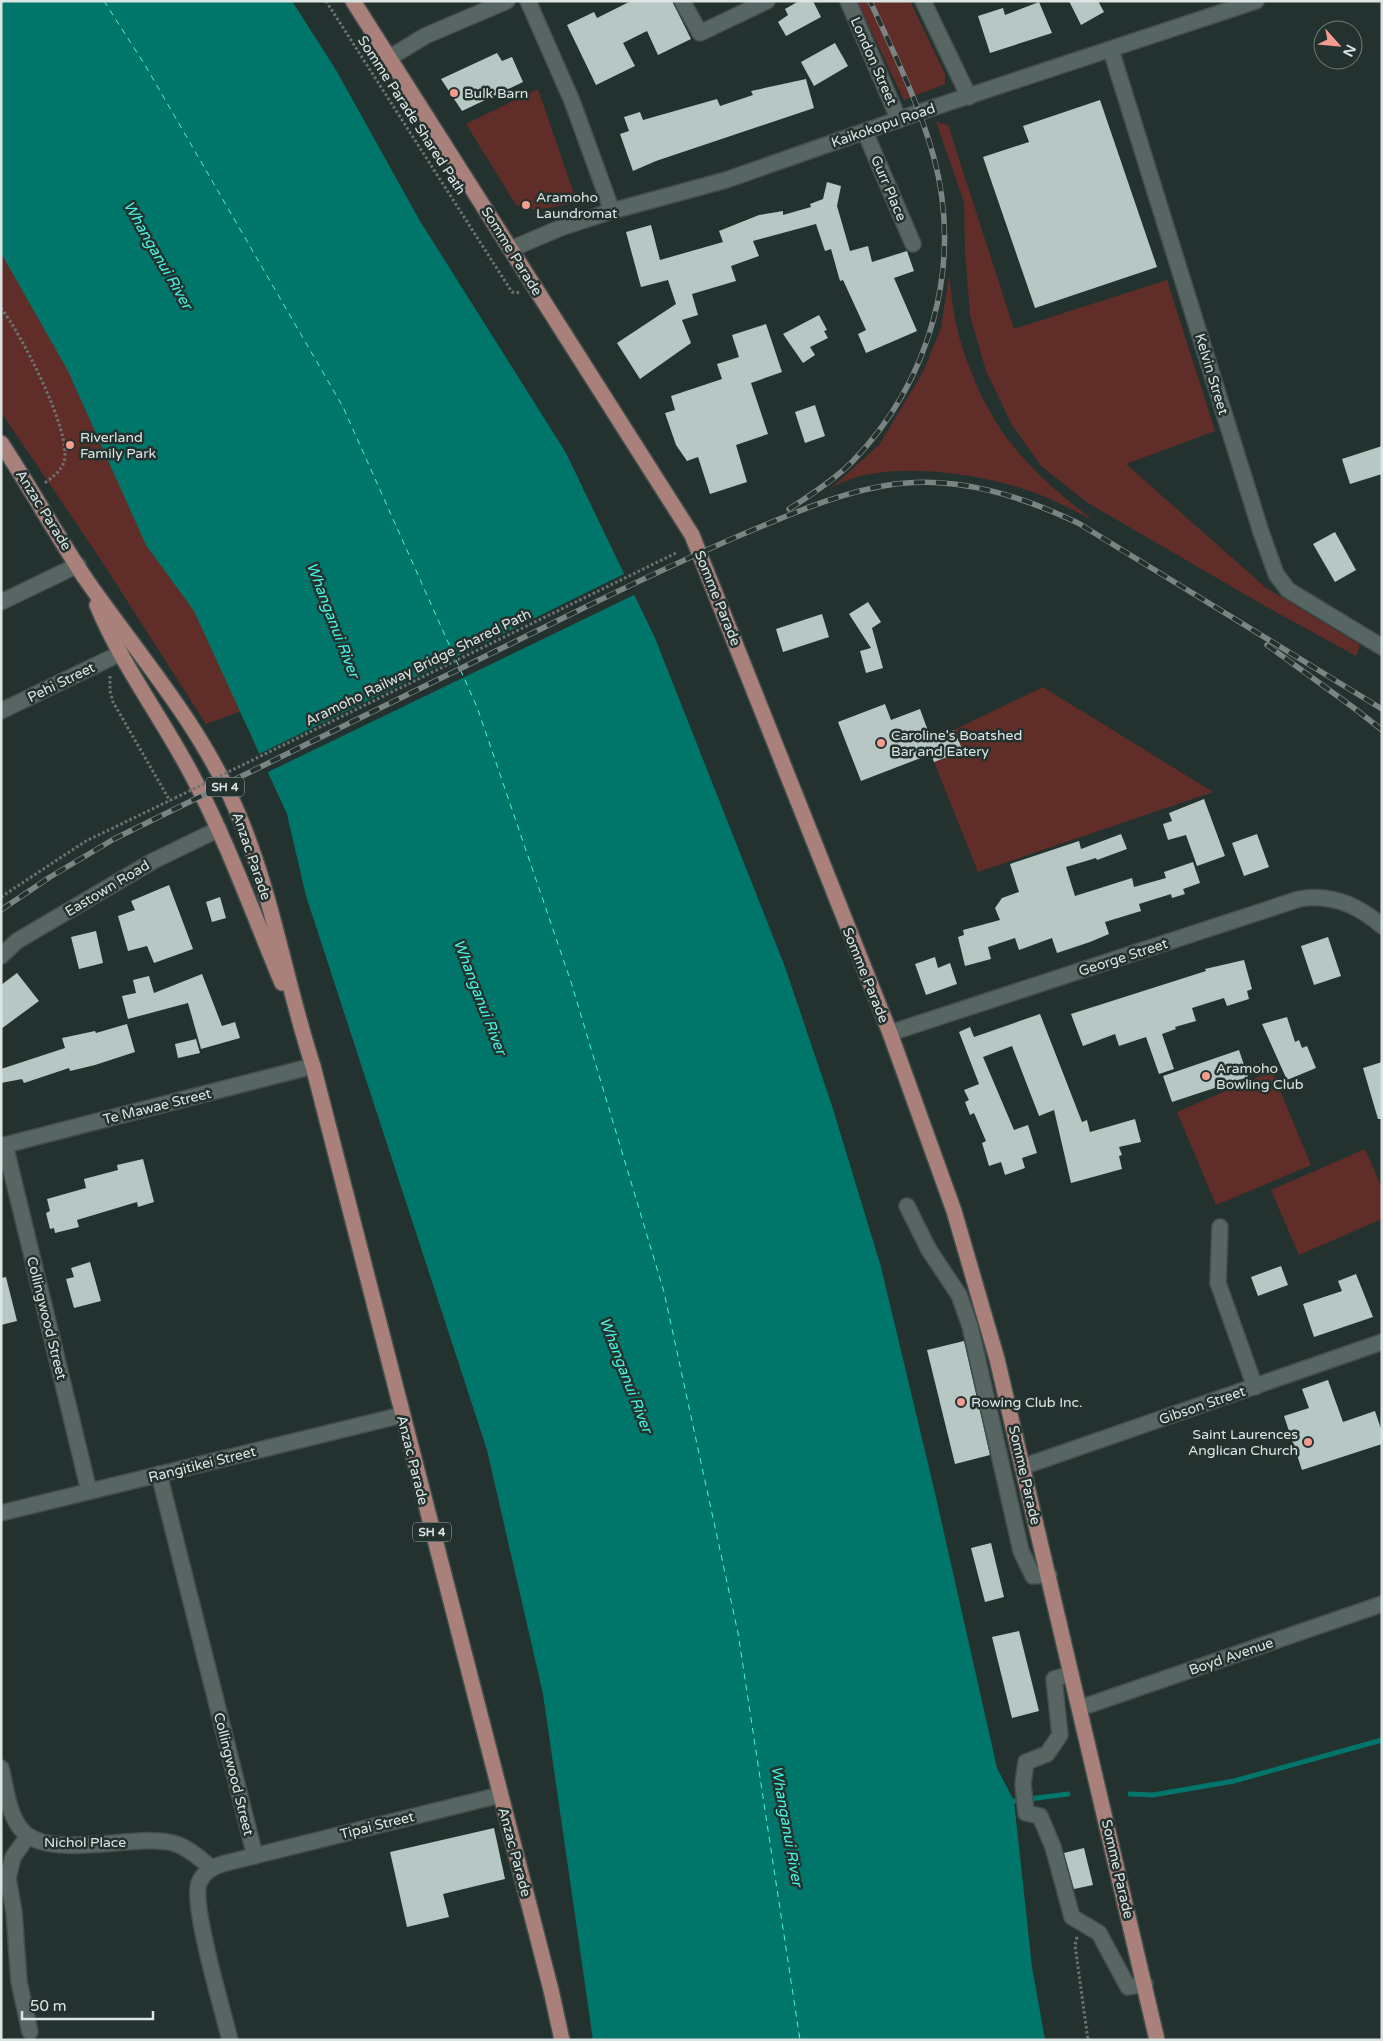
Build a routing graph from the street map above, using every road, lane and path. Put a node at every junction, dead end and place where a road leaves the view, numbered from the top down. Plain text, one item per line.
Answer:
1 (326, 1) edge
2 (353, 1) edge
3 (506, 1) edge
4 (528, 1) edge
5 (682, 1) edge
6 (767, 1) edge
7 (848, 1) edge
8 (923, 1) edge
9 (1256, 1) edge
10 (1111, 50) junction
11 (389, 58) junction
12 (969, 97) junction
13 (900, 120) junction
14 (865, 132) junction
15 (612, 211) junction
16 (913, 244) dead end
17 (511, 249) junction
18 (512, 292) dead end
19 (1, 308) edge
20 (1, 443) edge
21 (32, 491) junction
22 (676, 553) dead end
23 (82, 572) junction
24 (1, 602) edge
25 (1382, 647) edge
26 (120, 653) junction
27 (1, 711) edge
28 (170, 801) junction
29 (219, 829) junction
30 (1, 897) edge
31 (1382, 926) edge
32 (1, 956) edge
33 (300, 1026) junction
34 (890, 1033) junction
35 (313, 1066) junction
36 (3, 1146) edge
37 (907, 1206) dead end
38 (1220, 1227) dead end
39 (1382, 1342) edge
40 (1255, 1387) junction
41 (402, 1415) junction
42 (1022, 1467) junction
43 (160, 1474) junction
44 (89, 1491) junction
45 (1, 1513) edge
46 (1049, 1575) junction
47 (1382, 1604) edge
48 (1071, 1674) junction
49 (1080, 1708) junction
50 (1, 1768) edge
51 (500, 1795) junction
52 (28, 1836) junction
53 (254, 1856) junction
54 (212, 1868) junction
55 (1082, 1922) junction
56 (1145, 1984) junction
57 (30, 2032) dead end
58 (230, 2040) edge
59 (562, 2040) edge
60 (1088, 2040) edge
61 (1156, 2040) edge

1 - 18 path, Somme Parade Shared Path
2 - 11 main road, Somme Parade
3 - 11 street
4 - 15 street
5 - 6 street
7 - 13 street, London Street
8 - 12 street
9 - 10 street, Kaikokopu Road
10 - 12 street, Kaikokopu Road
10 - 25 street, Kelvin Street
11 - 17 main road, Somme Parade
12 - 13 street, Kaikokopu Road
13 - 14 street, Kaikokopu Road
14 - 15 street, Kaikokopu Road
14 - 16 street, Gurr Place
15 - 17 street, Kaikokopu Road
17 - 34 main road, Somme Parade
19 - 21 path
20 - 21 main road, Anzac Parade / SH 4
21 - 23 main road, Anzac Parade / SH 4
22 - 28 path, Aramoho Railway Bridge Shared Path, bridge
23 - 24 street
23 - 26 main road, Anzac Parade / SH 4
23 - 33 main road, Anzac Parade / SH 4
26 - 27 street, Pehi Street
26 - 28 path
26 - 29 main road, Anzac Parade / SH 4
28 - 30 path, Aramoho Railway Bridge Shared Path
29 - 32 street, Eastown Road
29 - 33 main road, Anzac Parade / SH 4
31 - 34 street, George Street
33 - 35 main road, Anzac Parade / SH 4
34 - 42 main road, Somme Parade
35 - 36 street, Te Mawae Street
35 - 41 main road, Anzac Parade / SH 4
36 - 44 street, Collingwood Street
37 - 46 street
38 - 40 street
39 - 40 street, Gibson Street
40 - 42 street, Gibson Street
41 - 43 street, Rangitikei Street
41 - 51 main road, Anzac Parade / SH 4
42 - 46 main road, Somme Parade
43 - 44 street, Rangitikei Street
43 - 53 street, Collingwood Street
44 - 45 street, Rangitikei Street
46 - 48 main road, Somme Parade
47 - 49 street, Boyd Avenue
48 - 49 main road, Somme Parade
48 - 55 street
49 - 56 main road, Somme Parade
50 - 52 street, Nichol Place
51 - 53 street, Tipai Street
51 - 59 main road, Anzac Parade / SH 4
52 - 54 street, Nichol Place
52 - 57 street
53 - 54 street
54 - 58 street
55 - 56 street
55 - 60 path
56 - 61 main road, Somme Parade

